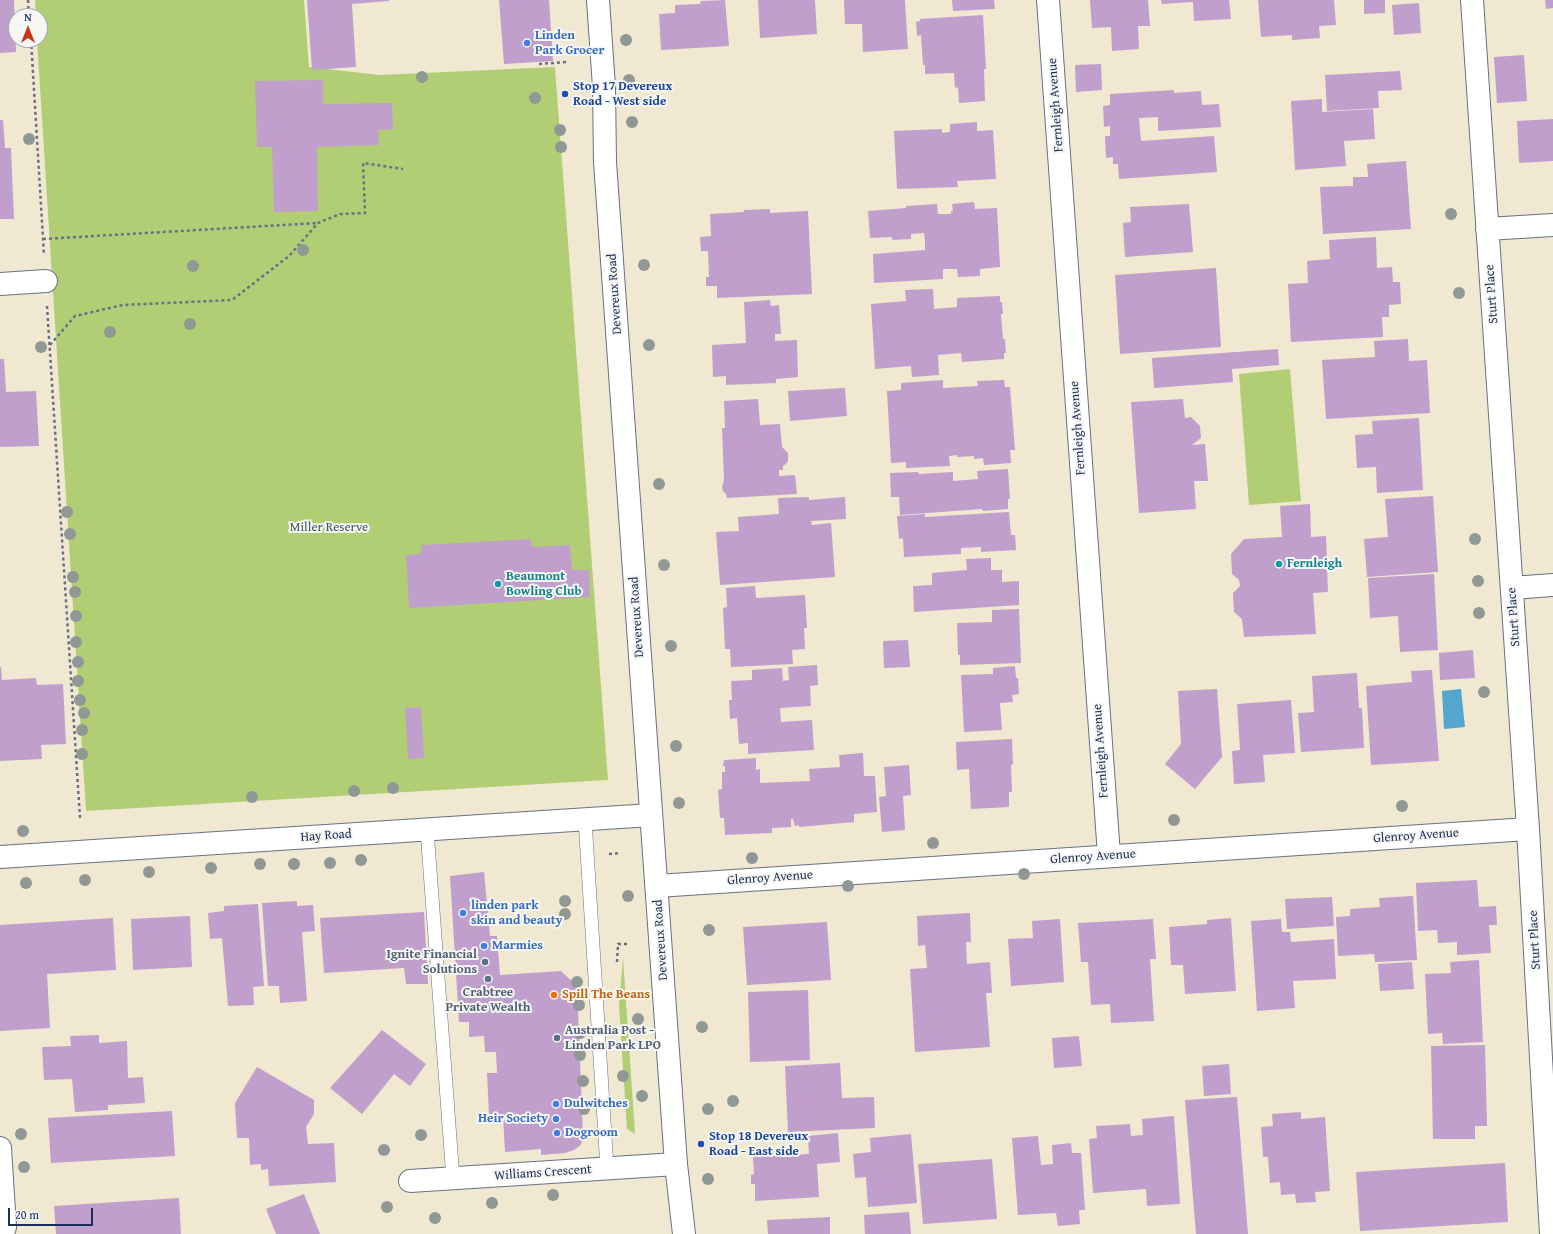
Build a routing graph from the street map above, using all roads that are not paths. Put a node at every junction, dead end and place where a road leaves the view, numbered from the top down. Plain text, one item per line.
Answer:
1 (598, 0) edge
2 (1048, 0) edge
3 (1472, 0) edge
4 (1553, 225) edge
5 (1488, 229) junction
6 (46, 282) road end
7 (0, 284) edge
8 (1553, 585) edge
9 (1512, 588) junction
10 (651, 815) junction
11 (585, 820) junction
12 (1528, 829) junction
13 (427, 830) junction
14 (0, 856) edge
15 (1109, 856) junction
16 (658, 886) junction
17 (1548, 1083) edge
18 (0, 1148) edge
19 (676, 1164) junction
20 (607, 1168) junction
21 (453, 1179) junction
22 (410, 1181) dead end
23 (3, 1234) edge
24 (684, 1234) edge
25 (1551, 1234) edge

1 - 10 street, Devereux Road
2 - 15 street, Fernleigh Avenue
3 - 5 street, Sturt Place
4 - 5 street
5 - 9 street, Sturt Place
6 - 7 street
8 - 9 street
9 - 12 street, Sturt Place
10 - 11 street, Hay Road
10 - 16 street, Devereux Road
11 - 13 street, Hay Road
11 - 20 lane
12 - 15 street, Glenroy Avenue
12 - 17 street, Sturt Place
13 - 14 street, Hay Road
13 - 21 lane
15 - 16 street, Glenroy Avenue
16 - 19 street, Devereux Road
17 - 25 street, Sturt Place
18 - 23 street
19 - 20 street, Williams Crescent
19 - 24 street, Devereux Road
20 - 21 street, Williams Crescent
21 - 22 street, Williams Crescent

